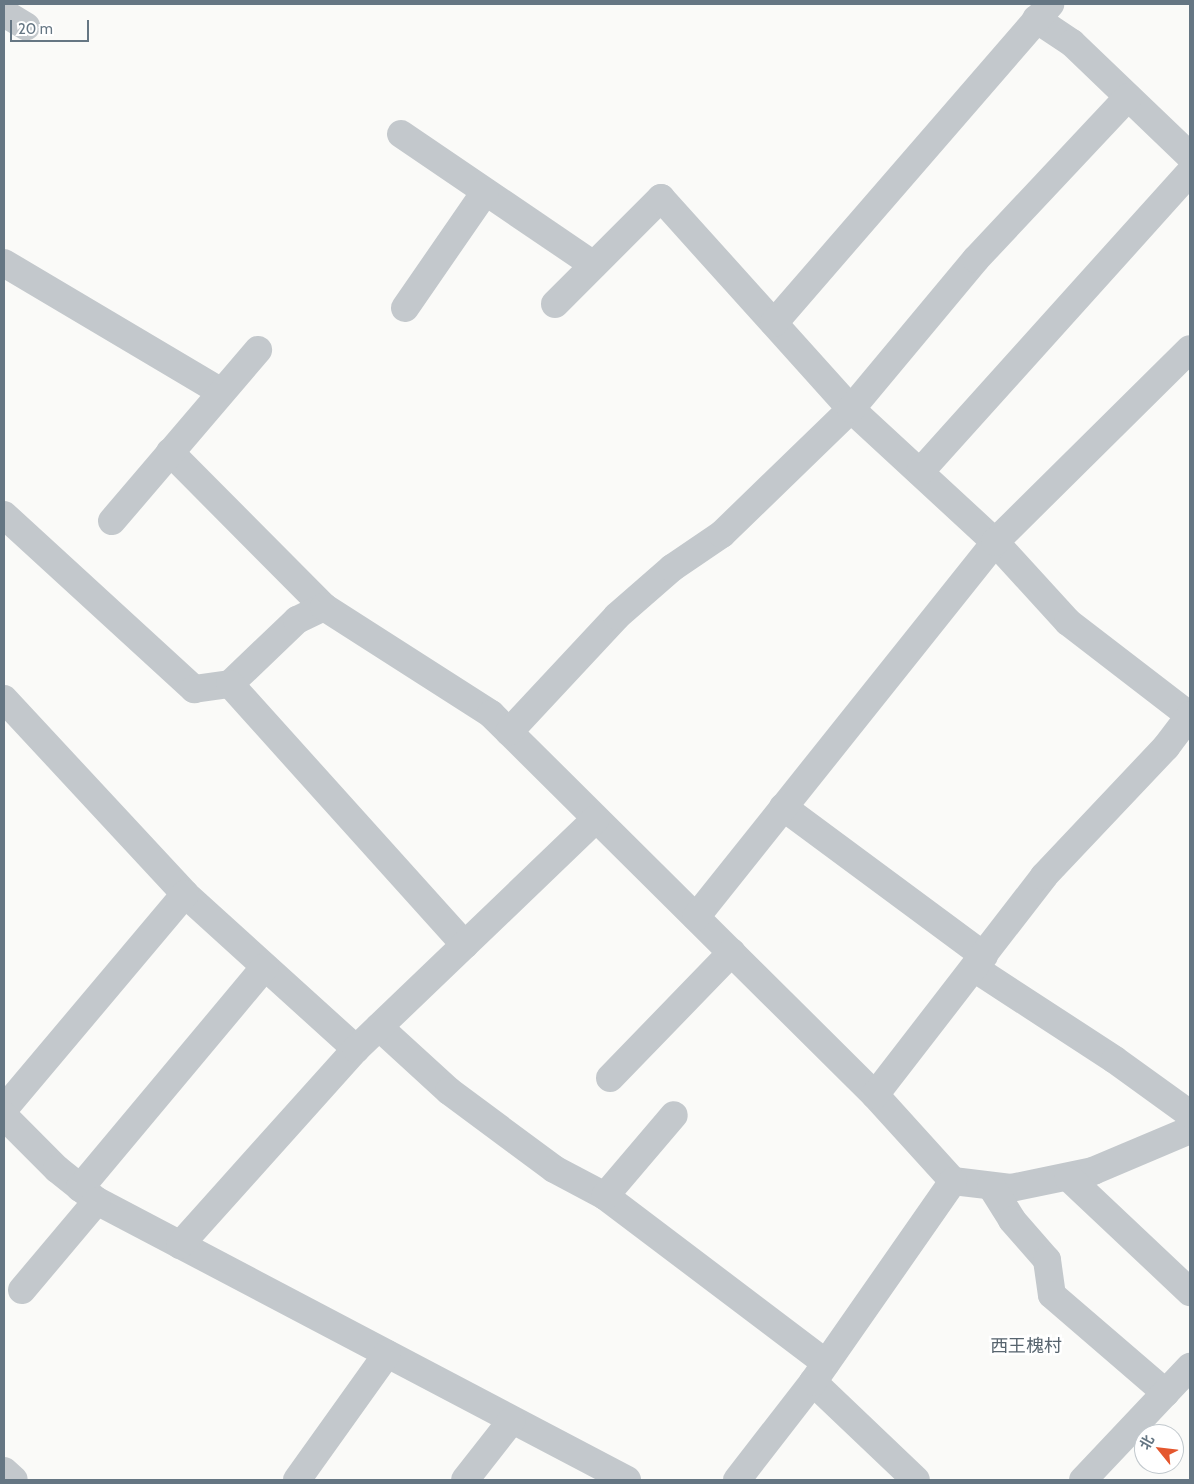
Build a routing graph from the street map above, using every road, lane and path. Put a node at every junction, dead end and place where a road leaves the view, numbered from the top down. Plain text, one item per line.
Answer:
1 (1043, 12) edge
2 (1128, 97) junction
3 (401, 134) dead end
4 (1190, 156) edge
5 (1190, 172) edge
6 (485, 192) junction
7 (4, 263) edge
8 (594, 265) junction
9 (555, 304) dead end
10 (405, 308) dead end
11 (774, 323) junction
12 (258, 350) dead end
13 (1190, 350) edge
14 (221, 392) junction
15 (851, 409) junction
16 (170, 452) junction
17 (920, 472) junction
18 (4, 515) edge
19 (112, 521) dead end
20 (995, 542) junction
21 (324, 607) junction
22 (230, 684) junction
23 (4, 699) edge
24 (1190, 716) edge
25 (510, 732) junction
26 (783, 807) junction
27 (596, 819) junction
28 (185, 894) junction
29 (696, 917) junction
30 (465, 944) junction
31 (732, 952) junction
32 (979, 962) junction
33 (265, 967) junction
34 (379, 1027) junction
35 (356, 1049) junction
36 (610, 1078) dead end
37 (875, 1094) junction
38 (4, 1109) edge
39 (1190, 1114) edge
40 (674, 1115) dead end
41 (4, 1116) edge
42 (1190, 1130) edge
43 (1068, 1176) junction
44 (953, 1180) junction
45 (992, 1186) junction
46 (88, 1194) junction
47 (605, 1196) junction
48 (180, 1245) junction
49 (22, 1290) dead end
50 (1190, 1292) edge
51 (387, 1354) junction
52 (1190, 1367) edge
53 (820, 1372) junction
54 (1166, 1393) junction
55 (512, 1420) junction
56 (4, 1471) edge
57 (621, 1479) edge
58 (14, 1480) edge
59 (297, 1480) edge
60 (465, 1480) edge
61 (737, 1480) edge
62 (916, 1480) edge
63 (1083, 1480) edge

1 - 2 street
1 - 11 street
2 - 4 street
2 - 15 street
3 - 6 street
5 - 17 street
6 - 8 street
6 - 10 street
7 - 14 street
8 - 9 street
8 - 11 street
11 - 15 street
12 - 14 street
13 - 20 street
14 - 16 street
15 - 17 street
15 - 25 street
16 - 19 street
16 - 21 street
17 - 20 street
18 - 22 street
20 - 24 street
20 - 26 street
21 - 22 street
21 - 25 street
22 - 30 street
23 - 28 street
24 - 32 street
25 - 27 street
26 - 29 street
26 - 32 street
27 - 29 street
27 - 30 street
28 - 33 street
28 - 38 street
29 - 31 street
30 - 34 street
31 - 36 street
31 - 37 street
32 - 37 street
32 - 39 street
33 - 35 street
33 - 46 street
34 - 35 street
34 - 47 street
35 - 48 street
37 - 44 street
40 - 47 street
41 - 46 street
42 - 43 street
43 - 45 street
43 - 50 street
44 - 45 street
44 - 53 street
45 - 54 street
46 - 48 street
46 - 49 street
47 - 53 street
48 - 51 street
51 - 55 street
51 - 59 street
52 - 54 street
53 - 61 street
53 - 62 street
54 - 63 street
55 - 57 street
55 - 60 street
56 - 58 street

